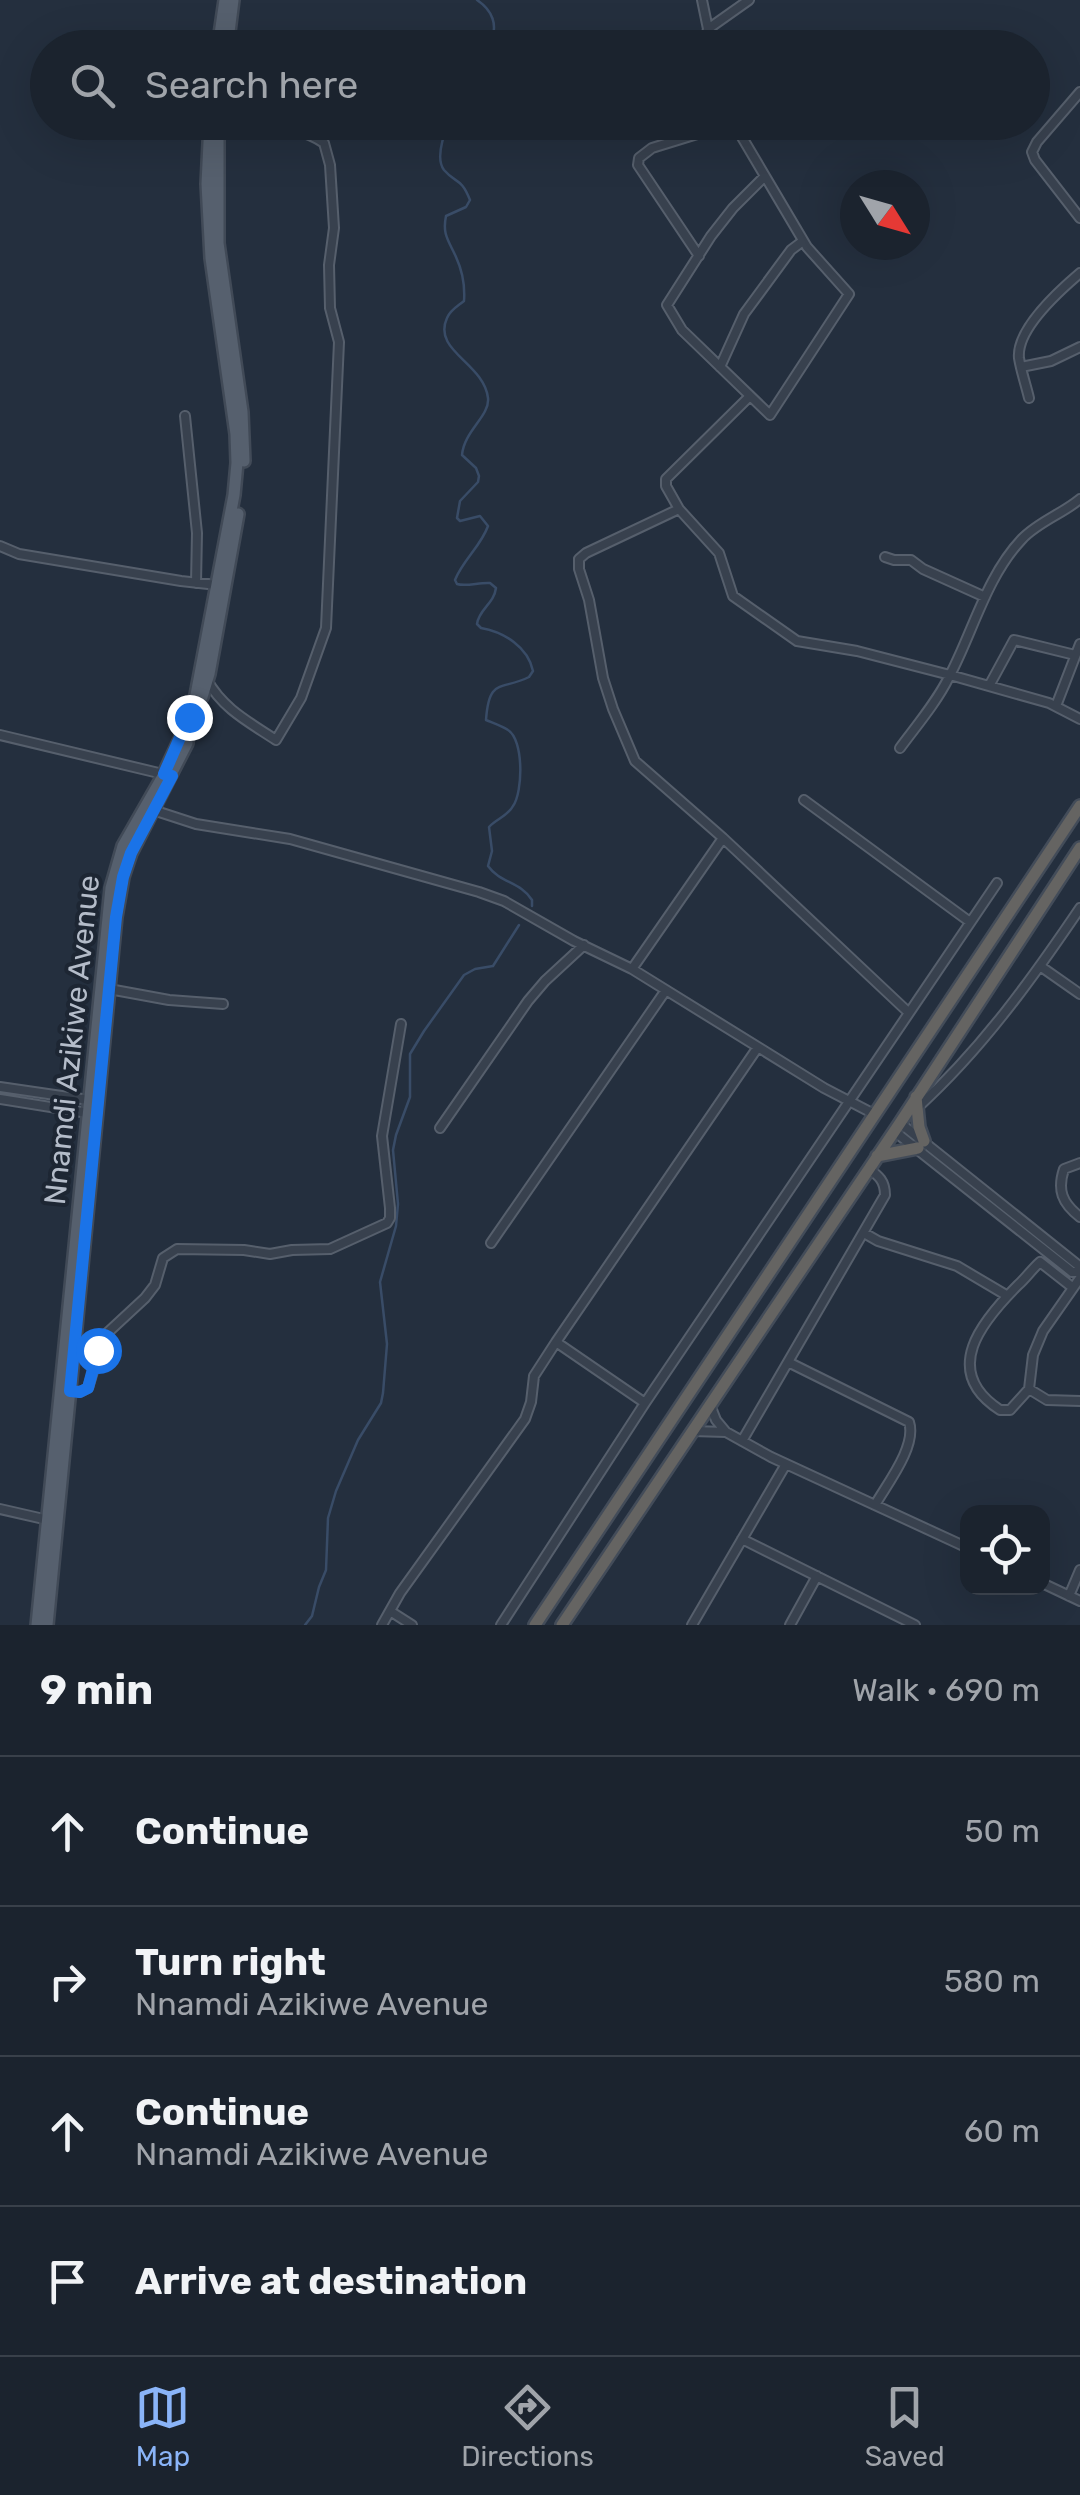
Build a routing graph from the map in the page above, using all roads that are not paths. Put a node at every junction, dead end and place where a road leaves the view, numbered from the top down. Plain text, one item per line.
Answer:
1 (225, 0) edge
2 (234, 0) edge
3 (702, 0) edge
4 (750, 0) edge
5 (708, 29) joint
6 (221, 30) edge
7 (230, 30) edge
8 (1080, 92) edge
9 (1050, 128) edge
10 (209, 140) edge
11 (217, 140) edge
12 (320, 140) edge
13 (678, 140) edge
14 (743, 140) edge
15 (1040, 140) edge
16 (765, 176) junction
17 (1080, 218) edge
18 (804, 241) junction
19 (698, 256) junction
20 (1080, 273) edge
21 (1080, 347) edge
22 (720, 367) junction
23 (1022, 367) junction
24 (750, 396) junction
25 (1030, 398) dead end
26 (185, 416) dead end
27 (1080, 499) edge
28 (678, 508) junction
29 (0, 546) edge
30 (885, 557) dead end
31 (196, 583) junction
32 (217, 584) junction
33 (985, 597) junction
34 (1080, 644) edge
35 (1075, 655) junction
36 (950, 675) junction
37 (207, 680) junction
38 (990, 686) junction
39 (1056, 706) junction
40 (1080, 719) edge
41 (0, 735) edge
42 (900, 748) dead end
43 (168, 775) junction
44 (804, 800) dead end
45 (1080, 806) edge
46 (153, 810) junction
47 (723, 838) junction
48 (1080, 848) edge
49 (998, 882) dead end
50 (1080, 908) edge
51 (970, 922) junction
52 (584, 945) junction
53 (1040, 966) junction
54 (632, 969) junction
55 (109, 989) junction
56 (666, 990) junction
57 (1080, 994) edge
58 (222, 1004) dead end
59 (908, 1012) junction
60 (400, 1024) dead end
61 (758, 1047) junction
62 (0, 1088) edge
63 (0, 1098) edge
64 (849, 1101) junction
65 (916, 1103) junction
66 (88, 1106) junction
67 (874, 1114) junction
68 (897, 1127) junction
69 (440, 1128) dead end
70 (921, 1144) junction
71 (877, 1156) junction
72 (1080, 1163) edge
73 (868, 1168) junction
74 (1080, 1217) edge
75 (864, 1233) junction
76 (490, 1243) dead end
77 (1080, 1274) edge
78 (1072, 1287) junction
79 (1006, 1296) junction
80 (556, 1342) junction
81 (788, 1362) junction
82 (1029, 1389) junction
83 (70, 1391) junction
84 (1080, 1402) edge
85 (645, 1403) junction
86 (710, 1404) junction
87 (692, 1432) junction
88 (726, 1432) junction
89 (742, 1441) junction
90 (786, 1464) junction
91 (875, 1505) junction
92 (0, 1509) edge
93 (52, 1520) junction
94 (742, 1539) junction
95 (960, 1544) edge
96 (1080, 1570) edge
97 (817, 1576) junction
98 (1050, 1587) edge
99 (1068, 1596) junction
100 (1080, 1601) edge
101 (390, 1611) junction
102 (909, 1624) edge
103 (37, 1625) edge
104 (47, 1625) edge
105 (382, 1625) edge
106 (412, 1625) edge
107 (500, 1625) edge
108 (535, 1625) edge
109 (562, 1625) edge
110 (692, 1625) edge
111 (790, 1625) edge

1 - 6 main road
2 - 7 main road
3 - 5 street
4 - 5 street
8 - 9 street
10 - 32 main road, Nnamdi Azikiwe Avenue
11 - 37 main road, Nnamdi Azikiwe Avenue
12 - 37 street
13 - 19 street
14 - 16 street
15 - 17 street
16 - 18 street
16 - 19 street
18 - 22 street
18 - 24 street
19 - 22 street
20 - 23 street
21 - 23 street
22 - 24 street
23 - 25 street
24 - 28 street
26 - 31 street
27 - 33 street
28 - 36 street
28 - 47 street
29 - 31 street
30 - 33 street
31 - 32 street
32 - 43 main road, Nnamdi Azikiwe Avenue
33 - 36 street
34 - 35 street
35 - 38 street
35 - 39 street
36 - 38 street
36 - 42 street
37 - 43 main road, Nnamdi Azikiwe Avenue
38 - 39 street
39 - 40 street
41 - 43 street
43 - 46 main road, Nnamdi Azikiwe Avenue
43 - 66 main road, Nnamdi Azikiwe Avenue
44 - 51 street
45 - 67 highway
46 - 52 street
46 - 55 main road, Nnamdi Azikiwe Avenue
47 - 54 street
47 - 59 street
48 - 65 highway
49 - 51 street
50 - 53 street
51 - 59 street
52 - 54 street
52 - 69 street
53 - 57 street
53 - 65 street
54 - 56 street
55 - 58 street
55 - 83 main road, Nnamdi Azikiwe Avenue
56 - 61 street
56 - 76 street
59 - 64 street
60 - 83 street
61 - 64 street
61 - 80 street
62 - 66 street
63 - 66 street
64 - 67 street
64 - 85 street
65 - 68 highway
65 - 70 highway
66 - 93 main road, Nnamdi Azikiwe Avenue
67 - 108 highway
68 - 70 street
68 - 71 highway
70 - 71 highway
70 - 77 street
71 - 73 highway
72 - 74 street
73 - 75 street
73 - 86 highway
75 - 79 street
75 - 81 street
77 - 78 street
78 - 79 street
78 - 82 street
79 - 82 street
80 - 85 street
80 - 101 street
81 - 89 street
81 - 91 street
82 - 84 street
83 - 93 main road, Nnamdi Azikiwe Avenue
85 - 107 street
86 - 87 highway
86 - 88 street
87 - 88 street
87 - 109 highway
88 - 89 street
89 - 90 street
90 - 91 street
90 - 94 street
91 - 95 street
92 - 93 street
93 - 103 main road, Nnamdi Azikiwe Avenue
93 - 104 main road, Nnamdi Azikiwe Avenue
94 - 97 street
94 - 110 street
96 - 99 street
97 - 102 street
97 - 111 street
98 - 99 street
99 - 100 street
101 - 105 street
101 - 106 street

